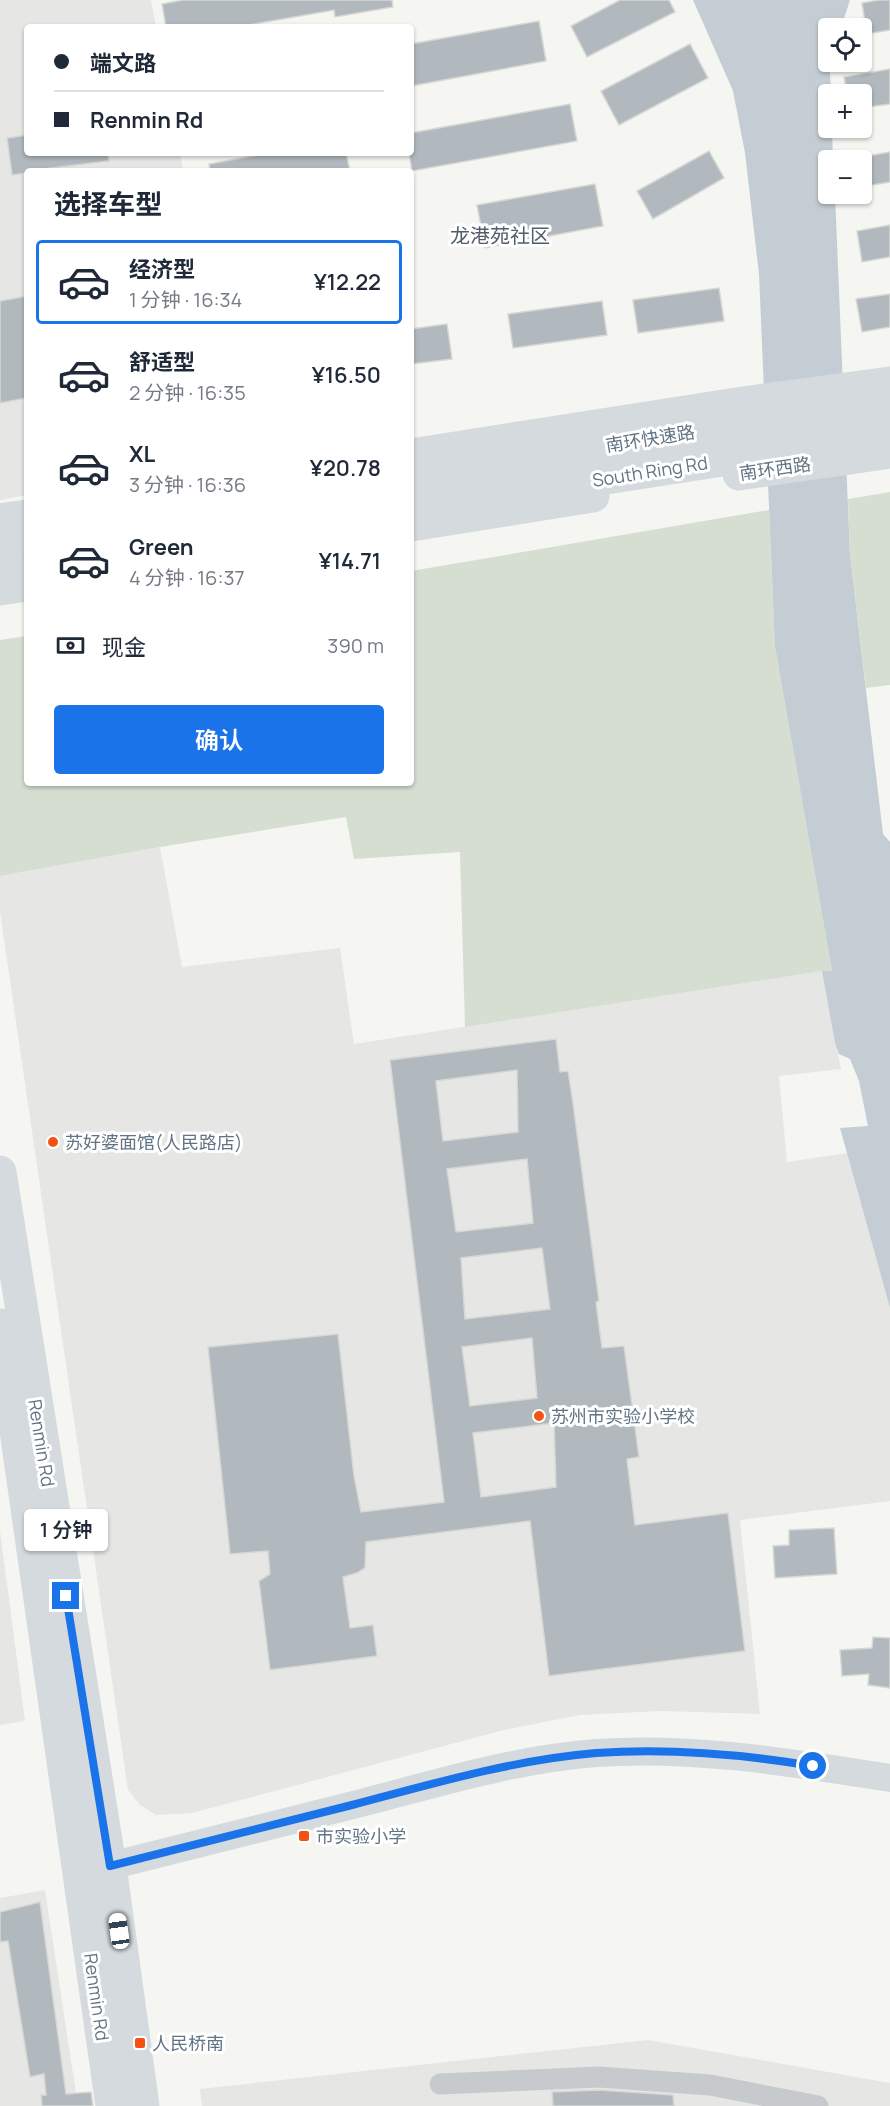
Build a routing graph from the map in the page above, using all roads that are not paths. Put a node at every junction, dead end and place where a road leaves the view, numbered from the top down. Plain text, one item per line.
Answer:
1 (890, 383) edge
2 (890, 401) edge
3 (890, 434) edge
4 (877, 454) edge
5 (414, 455) edge
6 (414, 475) edge
7 (414, 508) edge
8 (24, 516) edge
9 (0, 520) edge
10 (414, 525) edge
11 (24, 535) edge
12 (0, 539) edge
13 (24, 568) edge
14 (0, 572) edge
15 (24, 586) edge
16 (0, 590) edge
17 (0, 1172) edge
18 (0, 1317) edge
19 (890, 1778) edge
20 (110, 1866) junction
21 (440, 2084) dead end
22 (112, 2106) edge
23 (143, 2106) edge
24 (818, 2106) edge

1 - 5 main road
2 - 6 main road, 南环快速路
3 - 7 main road, South Ring Rd
4 - 10 main road, 南环西路
8 - 9 main road
11 - 12 main road
13 - 14 main road
15 - 16 main road
17 - 20 main road, Renmin Rd
18 - 22 main road, Renmin Rd
19 - 20 street
20 - 23 main road, Renmin Rd
21 - 24 street

